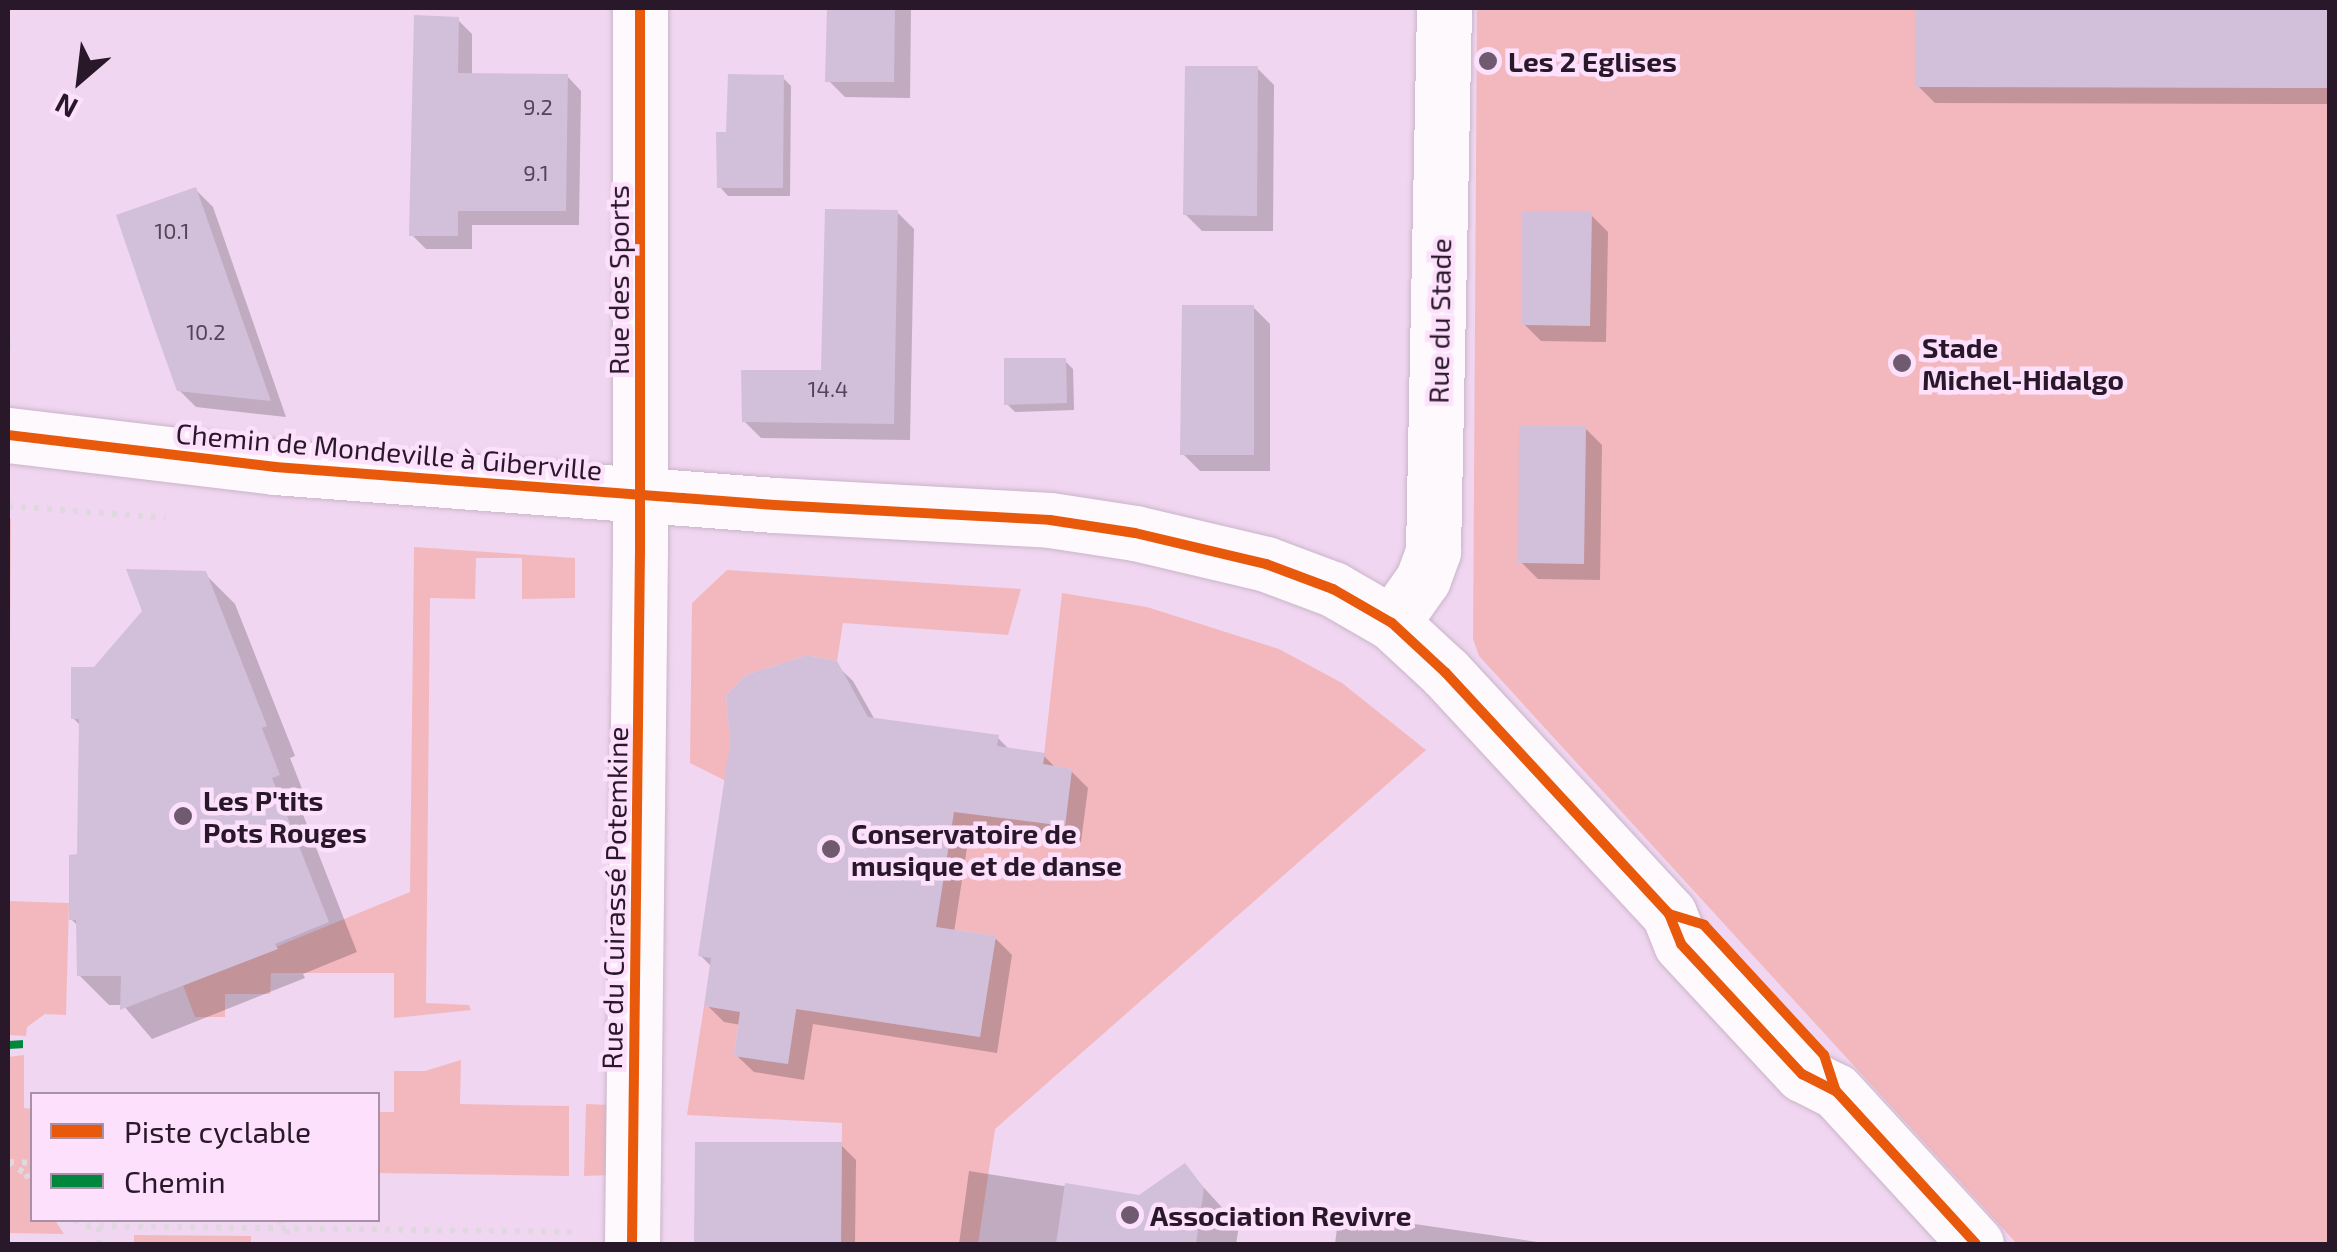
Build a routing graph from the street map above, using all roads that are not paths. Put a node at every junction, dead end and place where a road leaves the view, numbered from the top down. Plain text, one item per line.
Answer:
1 (640, 8) edge
2 (1444, 8) edge
3 (8, 435) edge
4 (640, 494) junction
5 (640, 552) joint
6 (1392, 623) junction
7 (632, 1244) edge
8 (1976, 1244) edge

1 - 4 street, Rue des Sports
2 - 6 street, Rue du Stade
3 - 4 street, Chemin de Mondeville à Giberville
4 - 5 street, Rue des Sports
4 - 6 street, Chemin de Mondeville à Giberville
5 - 7 street, Rue du Cuirassé Potemkine
6 - 8 street, Chemin de Mondeville à Giberville

